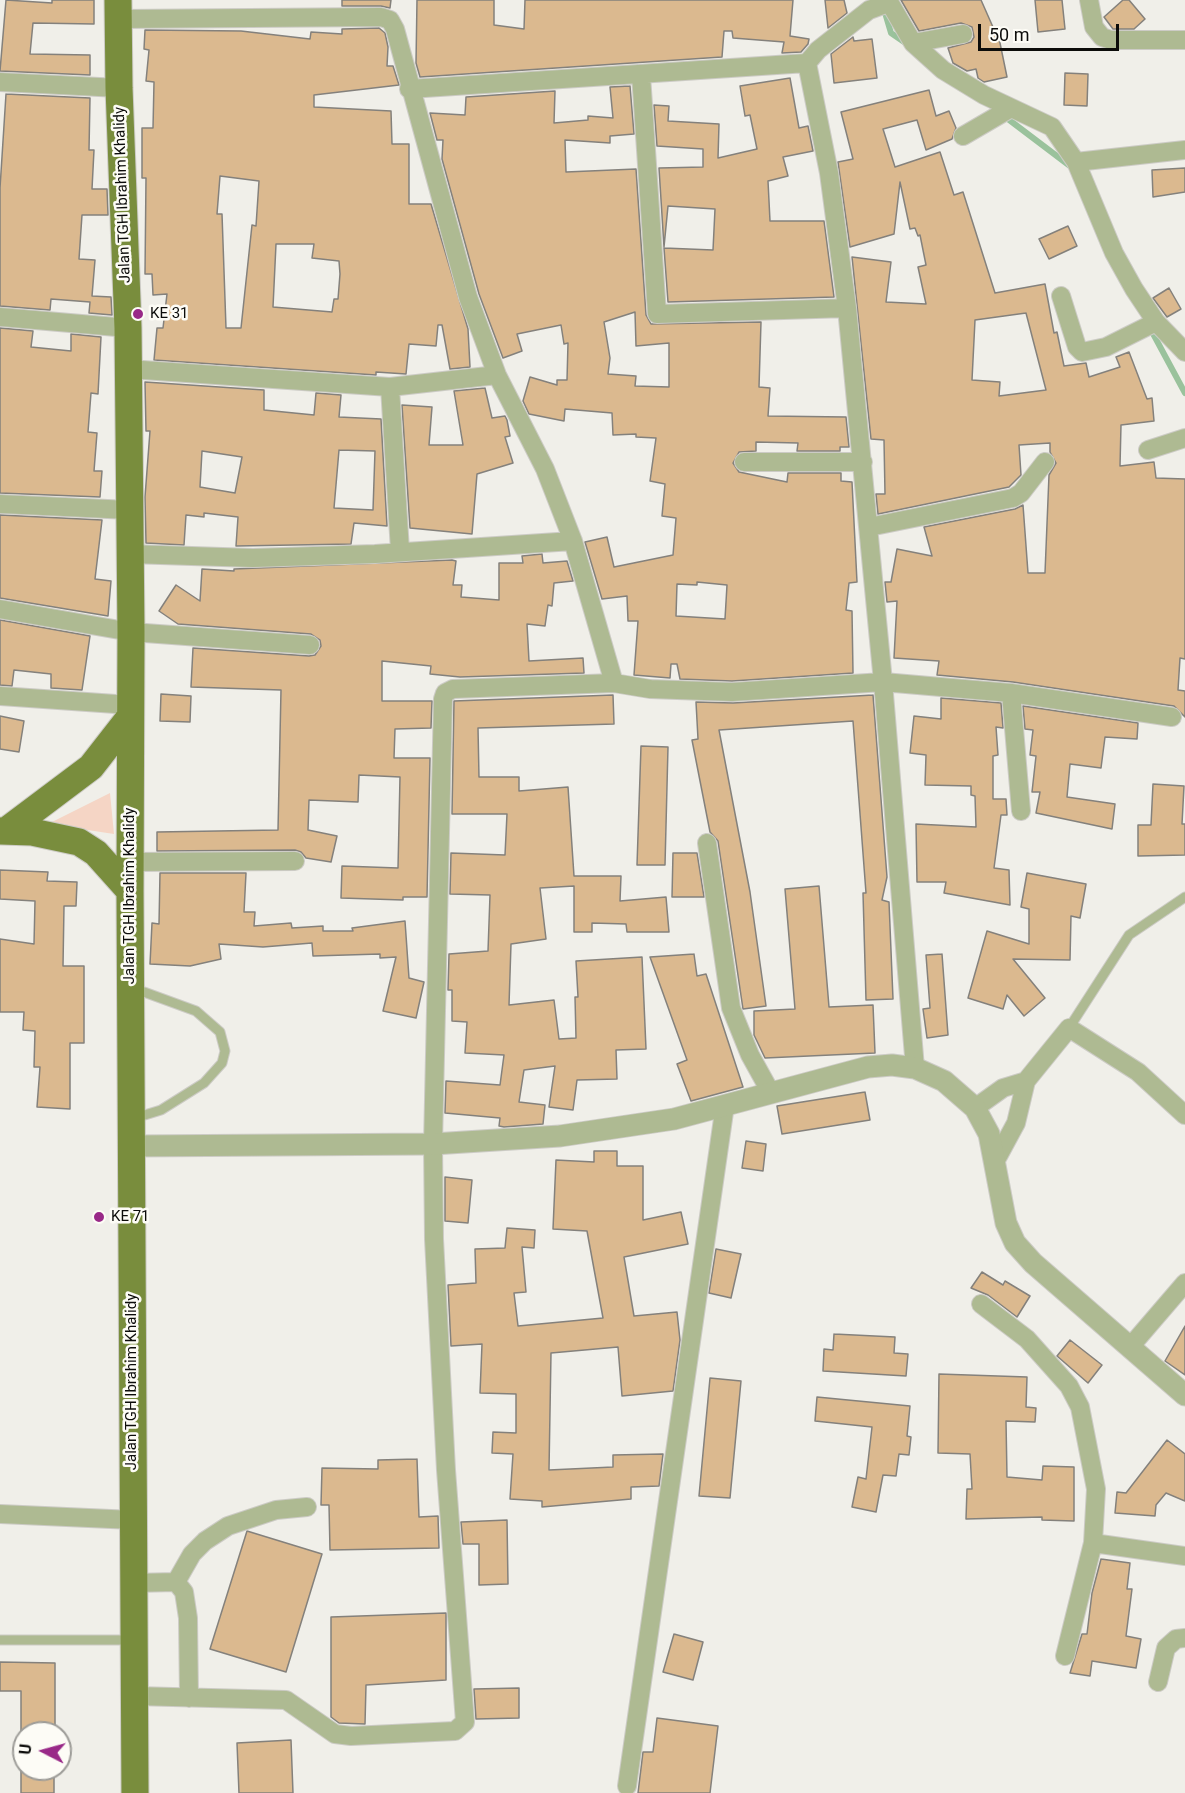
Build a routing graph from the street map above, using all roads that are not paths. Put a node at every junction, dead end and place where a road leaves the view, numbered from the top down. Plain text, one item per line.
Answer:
1 (1089, 0) edge
2 (882, 4) edge
3 (118, 10) edge
4 (963, 34) dead end
5 (1185, 40) edge
6 (913, 43) junction
7 (807, 63) junction
8 (641, 75) junction
9 (0, 82) edge
10 (119, 88) junction
11 (409, 89) junction
12 (1000, 114) junction
13 (963, 136) dead end
14 (1185, 150) edge
15 (1076, 162) junction
16 (1061, 296) dead end
17 (847, 308) junction
18 (0, 316) edge
19 (1148, 326) junction
20 (128, 328) junction
21 (1185, 352) edge
22 (128, 369) junction
23 (497, 375) junction
24 (390, 387) junction
25 (1185, 438) edge
26 (1148, 450) dead end
27 (744, 462) dead end
28 (863, 462) junction
29 (1045, 462) dead end
30 (0, 504) edge
31 (129, 510) junction
32 (869, 527) junction
33 (573, 541) junction
34 (400, 551) junction
35 (130, 554) junction
36 (0, 609) edge
37 (131, 632) junction
38 (310, 645) dead end
39 (883, 682) junction
40 (614, 683) junction
41 (1011, 693) junction
42 (0, 696) edge
43 (130, 711) junction
44 (1172, 717) dead end
45 (1022, 811) dead end
46 (3, 831) edge
47 (707, 843) dead end
48 (295, 861) dead end
49 (130, 862) junction
50 (130, 891) junction
51 (1185, 897) edge
52 (131, 987) junction
53 (1069, 1028) junction
54 (915, 1068) junction
55 (1026, 1081) junction
56 (771, 1093) junction
57 (970, 1103) junction
58 (725, 1105) junction
59 (1185, 1114) edge
60 (132, 1119) junction
61 (433, 1144) junction
62 (132, 1146) junction
63 (996, 1160) junction
64 (1185, 1283) edge
65 (981, 1304) dead end
66 (1130, 1347) junction
67 (1185, 1395) edge
68 (307, 1507) dead end
69 (0, 1514) edge
70 (133, 1520) junction
71 (1093, 1543) junction
72 (1185, 1556) edge
73 (176, 1582) junction
74 (133, 1583) junction
75 (1185, 1638) edge
76 (0, 1640) edge
77 (134, 1640) junction
78 (1065, 1656) dead end
79 (1158, 1682) dead end
80 (135, 1696) junction
81 (189, 1698) junction
82 (627, 1786) dead end
83 (135, 1793) edge

1 - 5 street
2 - 6 street
2 - 7 street
3 - 10 main road, Jalan TGH Ibrahim Khalidy
3 - 11 street
4 - 6 street
6 - 12 street
7 - 8 street
7 - 17 street
8 - 11 street
8 - 17 street
9 - 10 street
10 - 20 main road, Jalan TGH Ibrahim Khalidy
11 - 23 street
12 - 13 street
12 - 15 street
14 - 15 street
15 - 19 street
16 - 19 street
17 - 28 street
18 - 20 street
19 - 21 street
20 - 22 main road, Jalan TGH Ibrahim Khalidy
22 - 24 street
22 - 31 main road, Jalan TGH Ibrahim Khalidy
23 - 24 street
23 - 33 street
24 - 34 street
25 - 26 street
27 - 28 street
28 - 32 street
29 - 32 street
30 - 31 street
31 - 35 main road, Jalan TGH Ibrahim Khalidy
32 - 39 street
33 - 34 street
33 - 40 street
34 - 35 street
35 - 37 main road, Jalan TGH Ibrahim Khalidy
36 - 37 street
37 - 38 street
37 - 43 main road, Jalan TGH Ibrahim Khalidy
39 - 40 street
39 - 41 street
39 - 54 street
40 - 61 street
41 - 44 street
41 - 45 street
42 - 43 street
43 - 46 main road
43 - 49 main road, Jalan TGH Ibrahim Khalidy
46 - 50 main road
47 - 56 street
48 - 49 street
49 - 50 main road, Jalan TGH Ibrahim Khalidy
50 - 52 main road, Jalan TGH Ibrahim Khalidy
51 - 53 lane
52 - 60 main road, Jalan TGH Ibrahim Khalidy
52 - 60 lane
53 - 55 street
53 - 59 street
54 - 56 street
54 - 57 street
55 - 57 street
55 - 63 street
56 - 58 street
57 - 63 street
58 - 61 street
58 - 82 street
60 - 62 main road, Jalan TGH Ibrahim Khalidy
61 - 62 street
61 - 81 street
62 - 70 main road, Jalan TGH Ibrahim Khalidy
63 - 66 street
64 - 66 street
65 - 71 street
66 - 67 street
68 - 73 street
69 - 70 street
70 - 74 main road, Jalan TGH Ibrahim Khalidy
71 - 72 street
71 - 78 street
73 - 74 street
73 - 81 street
74 - 77 main road, Jalan TGH Ibrahim Khalidy
75 - 79 street
76 - 77 lane
77 - 80 main road, Jalan TGH Ibrahim Khalidy
80 - 81 street
80 - 83 main road, Jalan TGH Ibrahim Khalidy

